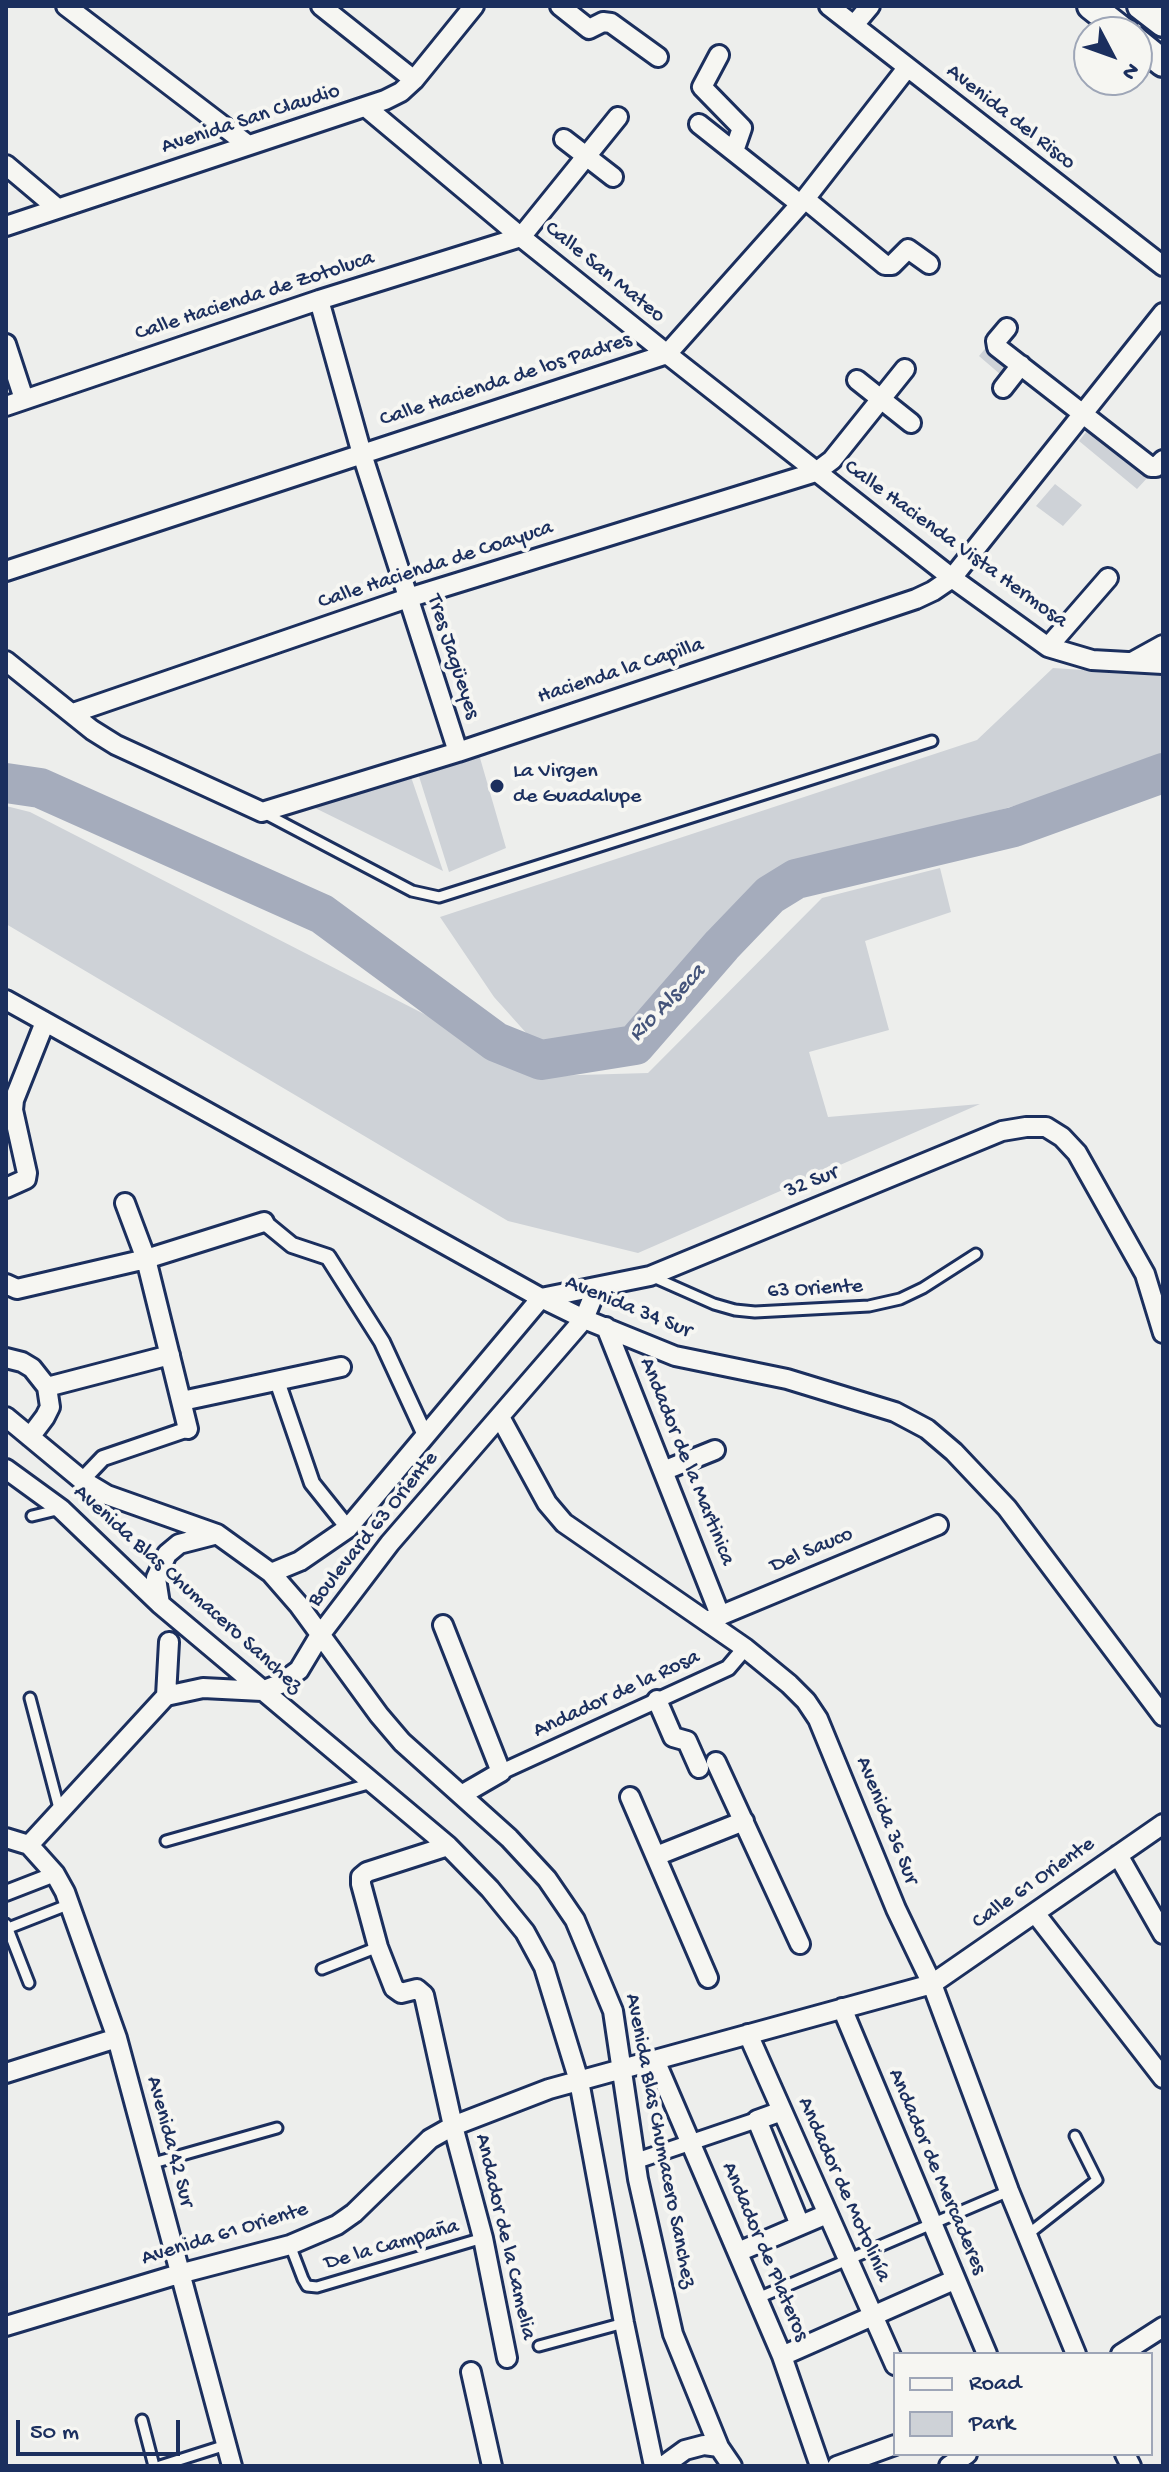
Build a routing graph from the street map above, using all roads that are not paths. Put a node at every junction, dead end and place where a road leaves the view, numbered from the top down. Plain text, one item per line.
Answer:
1 (66, 6) edge
2 (321, 6) edge
3 (474, 6) edge
4 (560, 6) edge
5 (829, 6) edge
6 (870, 6) edge
7 (1141, 6) edge
8 (1163, 23) edge
9 (854, 25) junction
10 (719, 55) dead end
11 (658, 57) dead end
12 (907, 68) junction
13 (414, 80) junction
14 (367, 108) junction
15 (618, 117) dead end
16 (699, 124) dead end
17 (564, 139) dead end
18 (248, 145) junction
19 (734, 151) junction
20 (585, 156) junction
21 (6, 165) edge
22 (613, 177) dead end
23 (803, 202) junction
24 (57, 208) junction
25 (6, 226) edge
26 (521, 237) junction
27 (929, 264) dead end
28 (1163, 266) edge
29 (319, 300) junction
30 (1163, 313) edge
31 (1007, 328) dead end
32 (6, 344) edge
33 (667, 354) junction
34 (1021, 365) junction
35 (905, 369) dead end
36 (857, 380) dead end
37 (1003, 388) dead end
38 (881, 399) junction
39 (15, 402) edge
40 (1082, 413) junction
41 (911, 423) dead end
42 (362, 454) junction
43 (1158, 464) edge
44 (816, 472) junction
45 (6, 571) edge
46 (952, 578) junction
47 (1108, 578) dead end
48 (408, 598) junction
49 (1163, 645) edge
50 (1048, 647) junction
51 (6, 661) edge
52 (1133, 662) junction
53 (1163, 664) edge
54 (73, 713) junction
55 (932, 741) dead end
56 (458, 752) junction
57 (262, 812) junction
58 (6, 1000) edge
59 (45, 1022) junction
60 (6, 1188) edge
61 (125, 1203) dead end
62 (264, 1222) joint
63 (976, 1254) dead end
64 (146, 1259) junction
65 (650, 1276) junction
66 (7, 1285) edge
67 (597, 1287) junction
68 (541, 1298) junction
69 (584, 1319) junction
70 (606, 1327) junction
71 (1163, 1333) edge
72 (170, 1355) junction
73 (6, 1358) edge
74 (341, 1367) dead end
75 (277, 1381) junction
76 (47, 1387) junction
77 (182, 1401) junction
78 (6, 1417) edge
79 (500, 1417) junction
80 (188, 1429) joint
81 (425, 1435) junction
82 (30, 1437) junction
83 (715, 1450) dead end
84 (6, 1469) edge
85 (663, 1471) junction
86 (82, 1480) junction
87 (61, 1509) junction
88 (32, 1516) dead end
89 (938, 1525) dead end
90 (348, 1528) junction
91 (217, 1534) junction
92 (271, 1573) junction
93 (160, 1604) junction
94 (713, 1618) junction
95 (443, 1625) dead end
96 (320, 1635) junction
97 (169, 1642) dead end
98 (745, 1648) junction
99 (262, 1691) junction
100 (166, 1696) junction
101 (30, 1698) dead end
102 (657, 1700) junction
103 (1163, 1716) edge
104 (501, 1772) junction
105 (375, 1782) junction
106 (463, 1794) junction
107 (630, 1797) dead end
108 (60, 1812) junction
109 (744, 1821) junction
110 (1163, 1824) edge
111 (6, 1838) edge
112 (166, 1841) dead end
113 (29, 1845) junction
114 (448, 1846) junction
115 (1118, 1855) junction
116 (656, 1856) junction
117 (55, 1874) junction
118 (6, 1893) edge
119 (70, 1904) junction
120 (1035, 1913) junction
121 (6, 1927) edge
122 (1163, 1934) edge
123 (800, 1944) dead end
124 (378, 1947) junction
125 (322, 1969) dead end
126 (708, 1978) dead end
127 (29, 1983) dead end
128 (932, 1984) junction
129 (842, 2008) junction
130 (748, 2034) junction
131 (117, 2038) junction
132 (655, 2060) junction
133 (622, 2069) junction
134 (6, 2073) edge
135 (1163, 2078) edge
136 (579, 2081) junction
137 (782, 2111) junction
138 (757, 2120) junction
139 (453, 2126) junction
140 (277, 2128) dead end
141 (1075, 2136) dead end
142 (690, 2142) junction
143 (636, 2161) junction
144 (150, 2164) junction
145 (1009, 2191) junction
146 (827, 2214) junction
147 (931, 2224) junction
148 (800, 2225) junction
149 (1027, 2235) junction
150 (483, 2238) junction
151 (290, 2245) junction
152 (738, 2252) junction
153 (847, 2260) junction
154 (179, 2274) junction
155 (954, 2280) junction
156 (758, 2298) junction
157 (871, 2315) junction
158 (624, 2323) junction
159 (6, 2326) edge
160 (1162, 2330) edge
161 (539, 2346) dead end
162 (986, 2352) edge
163 (1075, 2352) edge
164 (1124, 2352) edge
165 (782, 2356) junction
166 (507, 2358) dead end
167 (893, 2361) edge
168 (471, 2372) dead end
169 (142, 2420) dead end
170 (226, 2445) junction
171 (893, 2446) edge
172 (719, 2447) junction
173 (964, 2456) edge
174 (157, 2466) edge
175 (232, 2466) edge
176 (492, 2466) edge
177 (654, 2466) edge
178 (663, 2466) edge
179 (732, 2466) edge
180 (820, 2466) edge
181 (837, 2466) edge
182 (946, 2466) edge

1 - 18 street
2 - 13 street
3 - 13 street, Avenida San Claudio
4 - 11 street
5 - 9 street, Avenida del Risco
6 - 9 street
7 - 8 main road
9 - 12 street, Avenida del Risco
10 - 19 street
12 - 23 street, Calle Hacienda de los Padres
12 - 28 street, Avenida del Risco
13 - 14 street, Avenida San Claudio
14 - 18 street, Avenida San Claudio
14 - 26 street, Calle San Mateo
15 - 20 street
16 - 19 street
17 - 20 street
18 - 24 street, Avenida San Claudio
19 - 23 street
20 - 22 street
20 - 26 street
21 - 24 street
23 - 27 street
23 - 33 street, Calle Hacienda de los Padres
24 - 25 street, Avenida San Claudio
26 - 29 street, Calle Hacienda de Zotoluca
26 - 33 street, Calle San Mateo
29 - 39 street, Calle Hacienda de Zotoluca
29 - 42 street, Tres Jagüeyes
30 - 40 street, Hacienda la Capilla
31 - 34 street
32 - 39 street
33 - 42 street, Calle Hacienda de los Padres
33 - 44 street, Calle San Mateo
34 - 37 street
34 - 40 street
35 - 38 street
36 - 38 street
38 - 41 street
38 - 44 street
40 - 43 street
40 - 46 street, Hacienda la Capilla
42 - 45 street, Calle Hacienda de los Padres
42 - 48 street, Tres Jagüeyes
44 - 46 street, Calle Hacienda Vista Hermosa
44 - 48 street, Calle Hacienda de Coayuca
46 - 50 street, Calle Hacienda Vista Hermosa
46 - 56 street, Hacienda la Capilla
47 - 50 street
48 - 54 street, Calle Hacienda de Coayuca
48 - 56 street, Tres Jagüeyes
49 - 52 street
50 - 52 street, Calle Hacienda Vista Hermosa
51 - 54 street
52 - 53 street, Calle Hacienda Vista Hermosa
54 - 57 street
55 - 57 lane
56 - 57 street, Hacienda la Capilla
58 - 59 street, Avenida 34 Sur
59 - 60 street
59 - 68 street, Avenida 34 Sur
61 - 64 street
62 - 64 street
62 - 81 street
63 - 65 lane, 63 Oriente
64 - 66 street
64 - 72 street
65 - 67 street, 32 Sur
65 - 71 street, 32 Sur
67 - 68 street, 32 Sur
67 - 69 street
68 - 69 street, Avenida 34 Sur
68 - 81 street, Boulevard 63 Oriente
69 - 70 street, Avenida 34 Sur
69 - 79 street, Boulevard 63 Oriente
70 - 85 street, Andador de la Martinica
70 - 103 street, Avenida 34 Sur
72 - 76 street
72 - 77 street
73 - 76 street
74 - 75 street
75 - 77 street
75 - 90 street
76 - 82 street
77 - 80 street
78 - 82 street, Avenida Blas Chumacero Sanchez
79 - 94 street, Avenida 36 Sur
79 - 96 street, Boulevard 63 Oriente
80 - 86 street
81 - 90 street, Boulevard 63 Oriente
82 - 86 street, Avenida Blas Chumacero Sanchez
83 - 85 street
84 - 87 street, Avenida Blas Chumacero Sanchez
85 - 94 street, Andador de la Martinica
86 - 91 street, Avenida Blas Chumacero Sanchez
87 - 88 lane
87 - 93 street, Avenida Blas Chumacero Sanchez
89 - 94 street, Del Sauco
90 - 92 street, Boulevard 63 Oriente
91 - 92 street, Avenida Blas Chumacero Sanchez
91 - 93 street
92 - 96 street, Avenida Blas Chumacero Sanchez
93 - 99 street, Avenida Blas Chumacero Sanchez
94 - 98 street, Avenida 36 Sur
95 - 104 street
96 - 99 street, Boulevard 63 Oriente
96 - 106 street, Avenida Blas Chumacero Sanchez
97 - 100 street
98 - 102 street, Andador de la Rosa
98 - 128 street, Avenida 36 Sur
99 - 100 street
99 - 105 street, Avenida Blas Chumacero Sanchez
100 - 108 street
101 - 108 lane
102 - 104 street, Andador de la Rosa
102 - 109 street
104 - 106 street
105 - 112 lane
105 - 114 street, Avenida Blas Chumacero Sanchez
106 - 133 street, Avenida Blas Chumacero Sanchez
107 - 116 street
108 - 113 street
109 - 116 street
109 - 123 street
110 - 115 street, Calle 61 Oriente
111 - 113 street
113 - 117 street, Avenida 42 Sur
114 - 124 street
114 - 136 street, Avenida Blas Chumacero Sanchez
115 - 120 street, Calle 61 Oriente
115 - 122 street
116 - 126 street
117 - 118 street
117 - 119 street, Avenida 42 Sur
119 - 121 lane
119 - 131 street, Avenida 42 Sur
120 - 128 street, Calle 61 Oriente
120 - 135 street
121 - 127 lane
124 - 125 lane
124 - 139 street, Andador de la Camelia
128 - 129 street, Avenida 61 Oriente
128 - 145 street, Avenida 36 Sur
129 - 130 street, Avenida 61 Oriente
129 - 147 street, Andador de Mercaderes
130 - 132 street, Avenida 61 Oriente
130 - 137 street, Andador de Motolinía
131 - 134 street
131 - 144 street, Avenida 42 Sur
132 - 133 street, Avenida 61 Oriente
132 - 142 street, Andador de Plateros
133 - 136 street, Avenida 61 Oriente
133 - 143 street, Avenida Blas Chumacero Sanchez
136 - 139 street, Avenida 61 Oriente
136 - 158 street, Avenida Blas Chumacero Sanchez
137 - 138 street
137 - 146 street, Andador de Motolinía
138 - 142 street
138 - 148 street
139 - 150 street, Andador de la Camelia
139 - 151 street, Avenida 61 Oriente
140 - 144 lane
141 - 149 lane
142 - 143 street
142 - 152 street, Andador de Plateros
143 - 172 street, Avenida Blas Chumacero Sanchez
144 - 154 street, Avenida 42 Sur
145 - 147 lane
145 - 149 street, Avenida 36 Sur
146 - 148 street
146 - 153 street, Andador de Motolinía
147 - 153 lane
147 - 155 street, Andador de Mercaderes
148 - 152 street
149 - 163 street, Avenida 36 Sur
150 - 151 lane, De la Campaña
150 - 166 street, Andador de la Camelia
151 - 154 street, Avenida 61 Oriente
152 - 156 street, Andador de Plateros
153 - 156 lane
153 - 157 street, Andador de Motolinía
154 - 159 street, Avenida 61 Oriente
154 - 170 street, Avenida 42 Sur
155 - 157 street
155 - 162 street, Andador de Mercaderes
156 - 165 street, Andador de Plateros
157 - 165 street
157 - 167 street, Andador de Motolinía
158 - 161 lane
158 - 177 street, Avenida Blas Chumacero Sanchez
160 - 164 street
165 - 180 street, Andador de Plateros
168 - 176 street
169 - 174 lane
170 - 174 lane
170 - 175 street, Avenida 42 Sur
171 - 181 street
172 - 178 street
172 - 179 street, Avenida Blas Chumacero Sanchez
173 - 182 street

